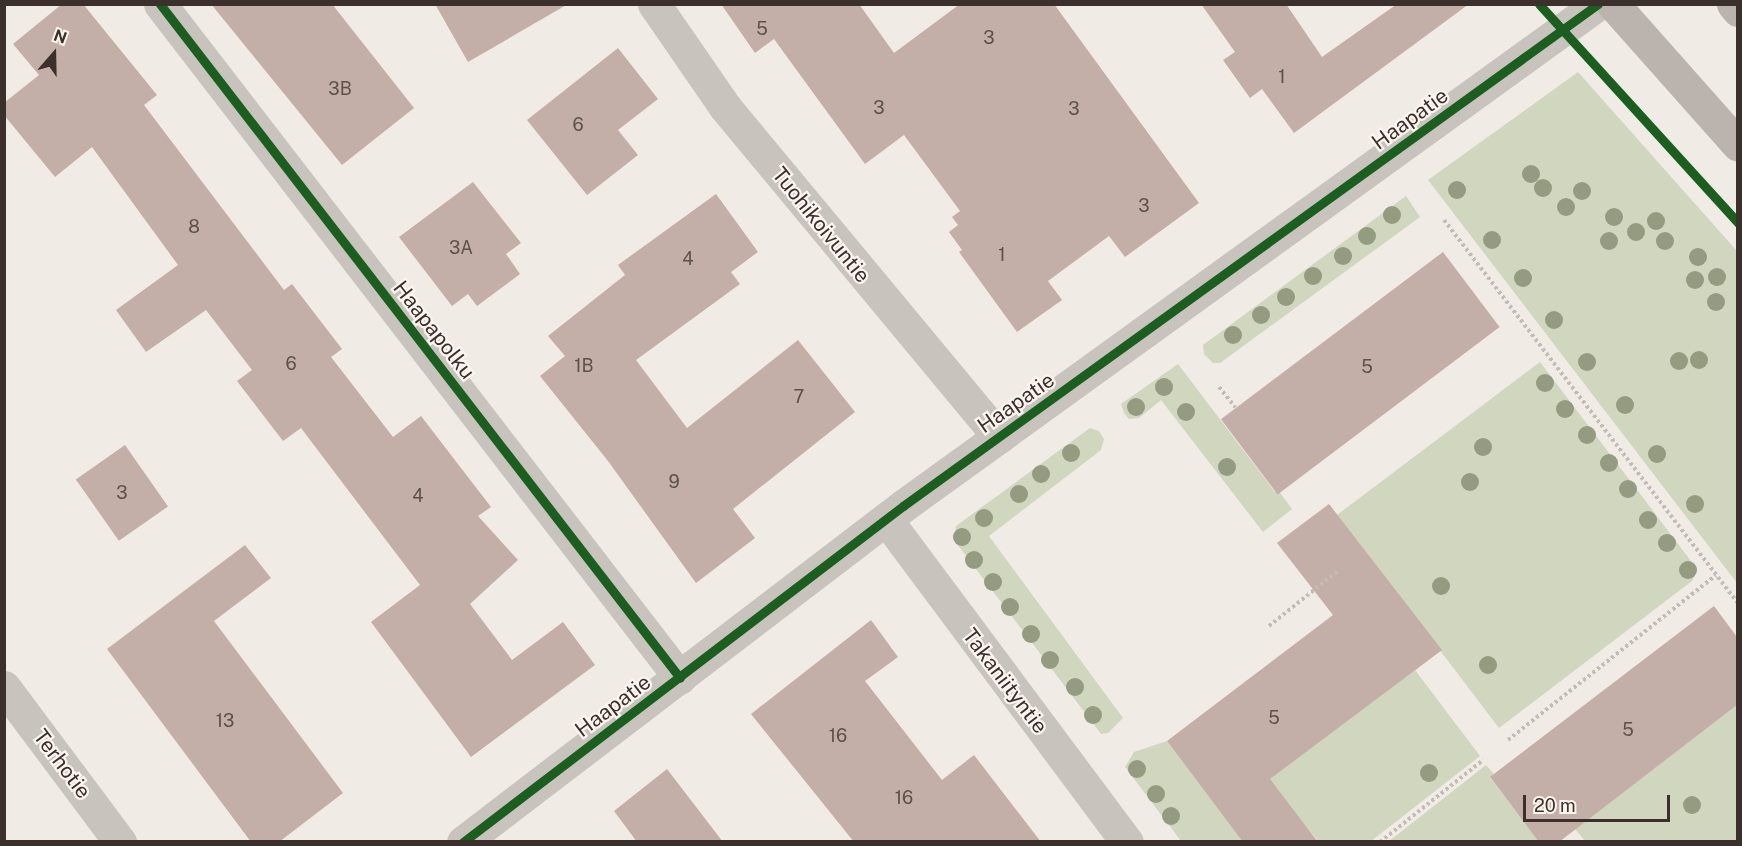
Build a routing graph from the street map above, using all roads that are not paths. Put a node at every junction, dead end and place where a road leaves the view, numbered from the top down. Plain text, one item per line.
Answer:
1 (160, 4) edge
2 (654, 4) edge
3 (1598, 4) edge
4 (1612, 4) edge
5 (1733, 4) edge
6 (1737, 10) edge
7 (1737, 145) edge
8 (999, 437) junction
9 (886, 519) junction
10 (680, 678) junction
11 (4, 687) edge
12 (120, 842) edge
13 (463, 842) edge
14 (1126, 842) edge

1 - 10 street, Haapapolku
2 - 8 street, Tuohikoivuntie
3 - 8 street, Haapatie
4 - 7 main road
5 - 6 main road
8 - 9 street, Haapatie
9 - 10 street, Haapatie
9 - 14 street, Takaniityntie
10 - 13 street, Haapatie
11 - 12 street, Terhotie

